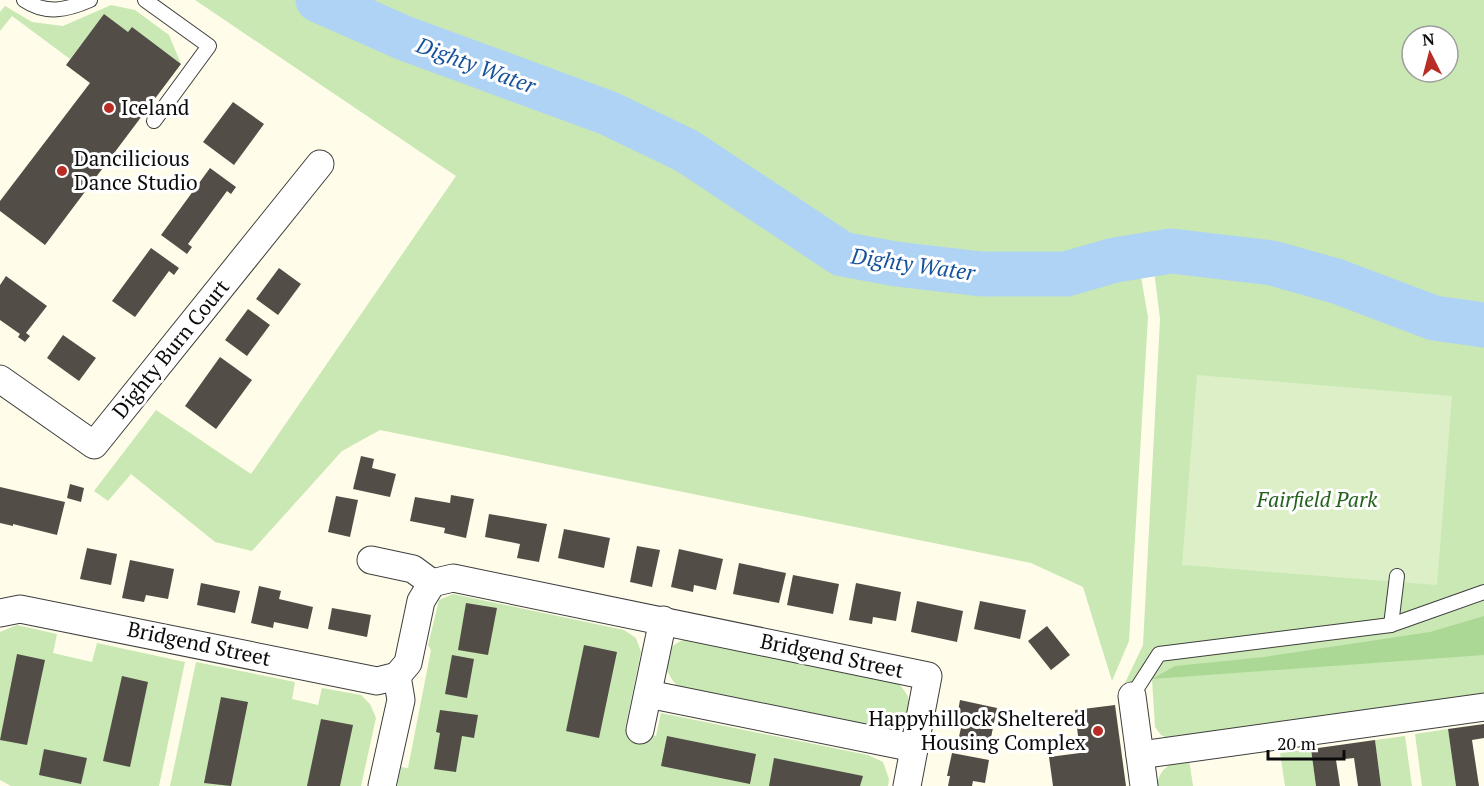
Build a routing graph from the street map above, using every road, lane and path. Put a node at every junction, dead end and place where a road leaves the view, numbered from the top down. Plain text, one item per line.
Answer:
1 (24, 0) edge
2 (90, 0) edge
3 (144, 0) edge
4 (154, 121) dead end
5 (320, 164) dead end
6 (0, 379) edge
7 (371, 560) dead end
8 (1397, 576) dead end
9 (432, 583) junction
10 (1484, 592) edge
11 (0, 613) edge
12 (663, 620) junction
13 (1390, 625) junction
14 (397, 676) junction
15 (648, 694) junction
16 (1132, 696) joint
17 (1484, 707) edge
18 (640, 730) dead end
19 (914, 748) junction
20 (1140, 755) junction
21 (382, 786) edge
22 (907, 786) edge
23 (1144, 786) edge

1 - 2 lane
3 - 4 lane
5 - 6 street, Dighty Burn Court
7 - 9 street
8 - 13 lane
9 - 12 street, Bridgend Street
9 - 14 street
10 - 13 lane
11 - 14 street, Bridgend Street
12 - 15 street
12 - 19 street, Bridgend Street
13 - 16 lane
14 - 21 street
15 - 18 street
15 - 19 street
16 - 20 street
17 - 20 street
19 - 22 street, Bridgend Street
20 - 23 street

